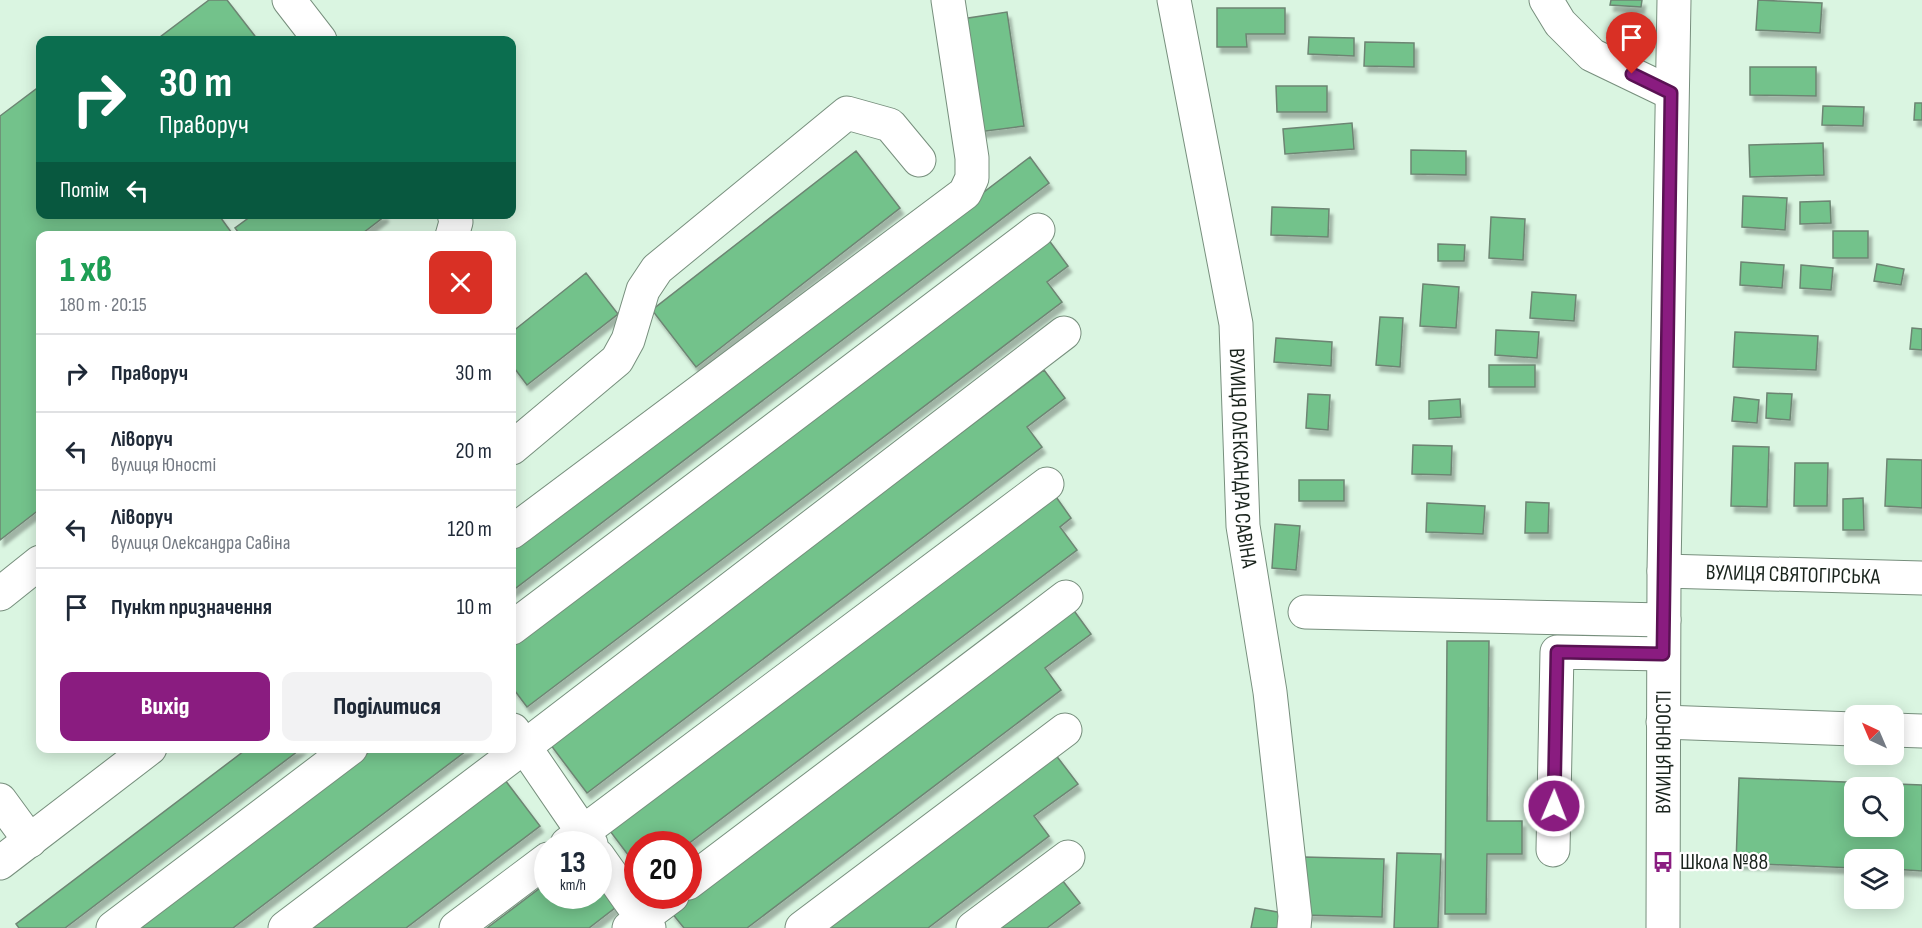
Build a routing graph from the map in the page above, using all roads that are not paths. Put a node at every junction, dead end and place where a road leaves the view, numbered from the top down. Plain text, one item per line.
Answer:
1 (289, 0) edge
2 (948, 0) edge
3 (1174, 0) edge
4 (1546, 0) edge
5 (1674, 0) edge
6 (318, 36) edge
7 (1671, 93) junction
8 (919, 160) dead end
9 (1038, 230) dead end
10 (1064, 333) dead end
11 (516, 445) edge
12 (1047, 484) dead end
13 (516, 529) edge
14 (36, 565) edge
15 (1664, 571) junction
16 (1922, 578) edge
17 (0, 594) edge
18 (1066, 597) dead end
19 (1305, 612) dead end
20 (1664, 620) junction
21 (516, 625) edge
22 (1663, 654) junction
23 (1663, 722) junction
24 (1844, 729) edge
25 (1065, 730) dead end
26 (1904, 730) edge
27 (1922, 731) edge
28 (518, 738) edge
29 (144, 753) edge
30 (344, 753) edge
31 (500, 753) edge
32 (0, 800) edge
33 (577, 831) edge
34 (602, 831) edge
35 (30, 841) junction
36 (1553, 849) dead end
37 (1068, 856) dead end
38 (0, 863) edge
39 (534, 870) edge
40 (702, 872) edge
41 (612, 884) edge
42 (658, 909) edge
43 (1294, 922) edge
44 (640, 925) edge
45 (113, 928) edge
46 (285, 928) edge
47 (456, 928) edge
48 (802, 928) edge
49 (974, 928) edge
50 (1663, 928) edge

1 - 6 street
2 - 13 street
3 - 43 street, ВУЛИЦЯ ОЛЕКСАНДРА САВІНА
4 - 7 street
5 - 7 street, ВУЛИЦЯ ЮНОСТІ
7 - 15 street, ВУЛИЦЯ ЮНОСТІ
8 - 11 street
9 - 21 street
10 - 28 street
12 - 34 street
14 - 17 street
15 - 16 street, ВУЛИЦЯ СВЯТОГІРСЬКА
15 - 20 street, ВУЛИЦЯ ЮНОСТІ
18 - 40 street
19 - 20 street
20 - 22 street, ВУЛИЦЯ ЮНОСТІ
22 - 23 street, ВУЛИЦЯ ЮНОСТІ
22 - 36 street
23 - 24 street
23 - 50 street, ВУЛИЦЯ ЮНОСТІ
25 - 48 street
26 - 27 street
28 - 33 street
29 - 35 street
30 - 45 street
31 - 46 street
32 - 35 street
35 - 38 street
37 - 49 street
39 - 47 street
41 - 44 street
42 - 44 street

